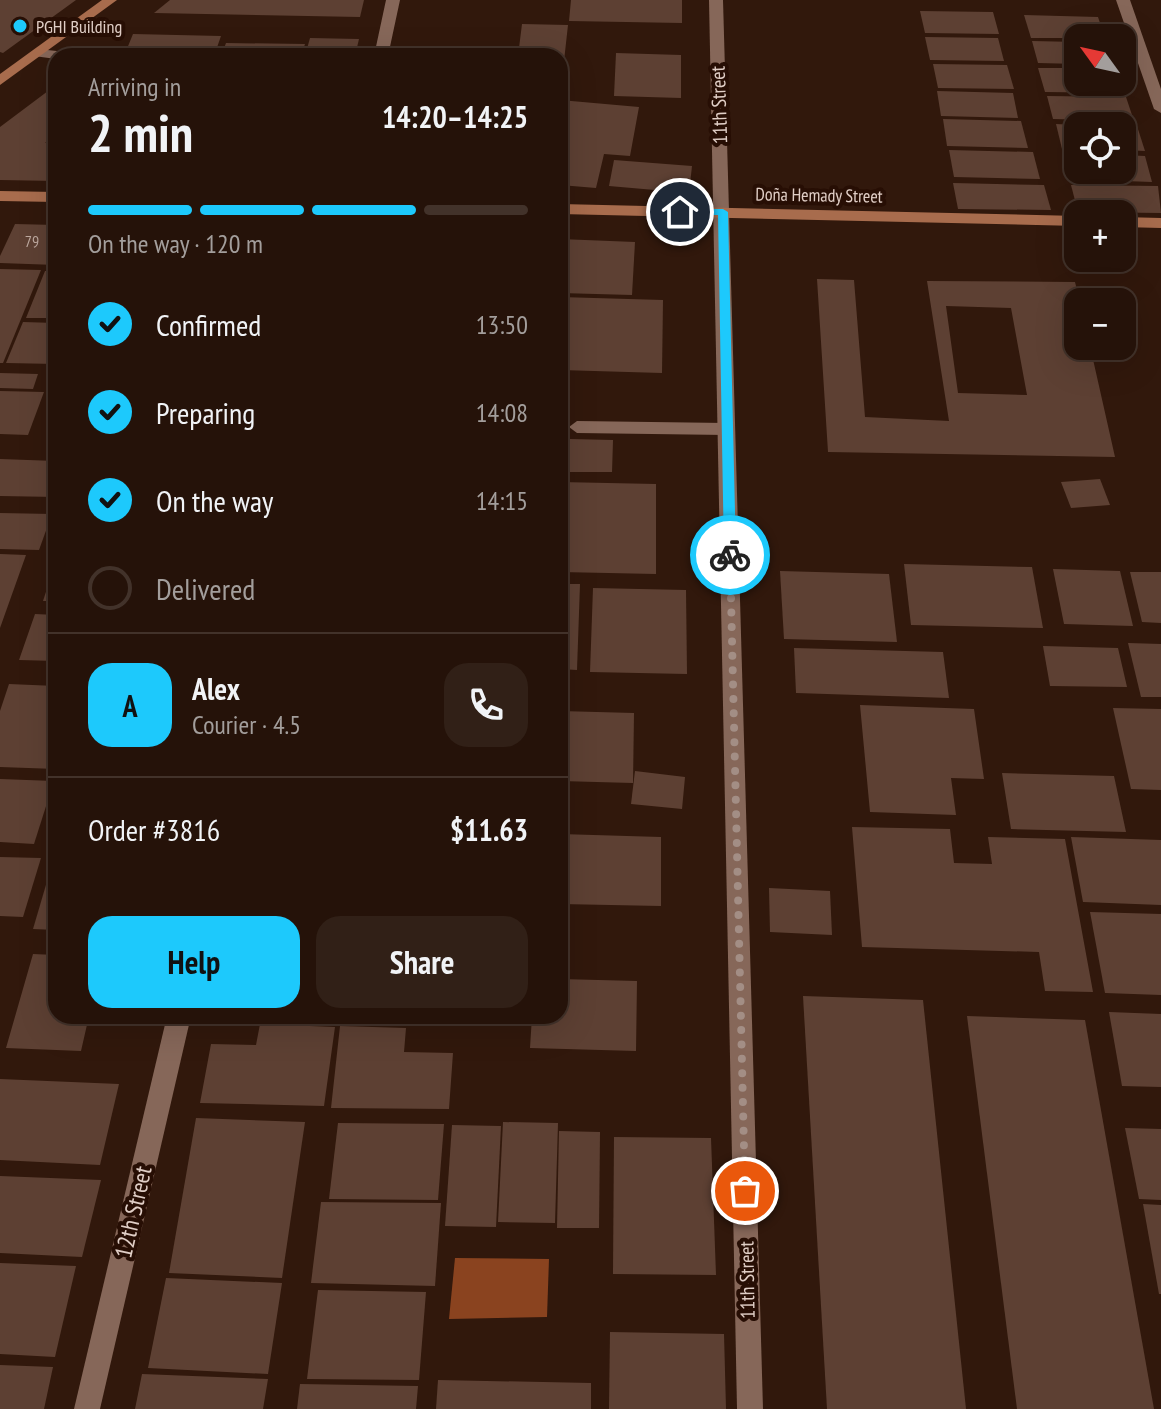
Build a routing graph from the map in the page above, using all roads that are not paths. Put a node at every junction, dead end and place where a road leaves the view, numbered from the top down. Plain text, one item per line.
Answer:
1 (110, 0) edge
2 (393, 0) edge
3 (716, 0) edge
4 (1123, 0) edge
5 (383, 48) edge
6 (38, 53) junction
7 (48, 54) edge
8 (2, 76) edge
9 (1161, 109) edge
10 (0, 196) edge
11 (48, 197) edge
12 (568, 209) edge
13 (723, 212) junction
14 (1064, 221) edge
15 (1136, 222) edge
16 (1161, 223) edge
17 (577, 427) dead end
18 (726, 429) junction
19 (177, 1024) edge
20 (87, 1409) edge
21 (750, 1409) edge

1 - 6 main road
2 - 5 street
3 - 13 street, 11th Street
4 - 9 street
6 - 7 lane
6 - 8 main road
10 - 11 main road
12 - 13 main road, Doña Hemady Street
13 - 14 main road, Doña Hemady Street
13 - 18 street, 11th Street
15 - 16 main road
17 - 18 lane
18 - 21 street, 11th Street
19 - 20 street, 12th Street

